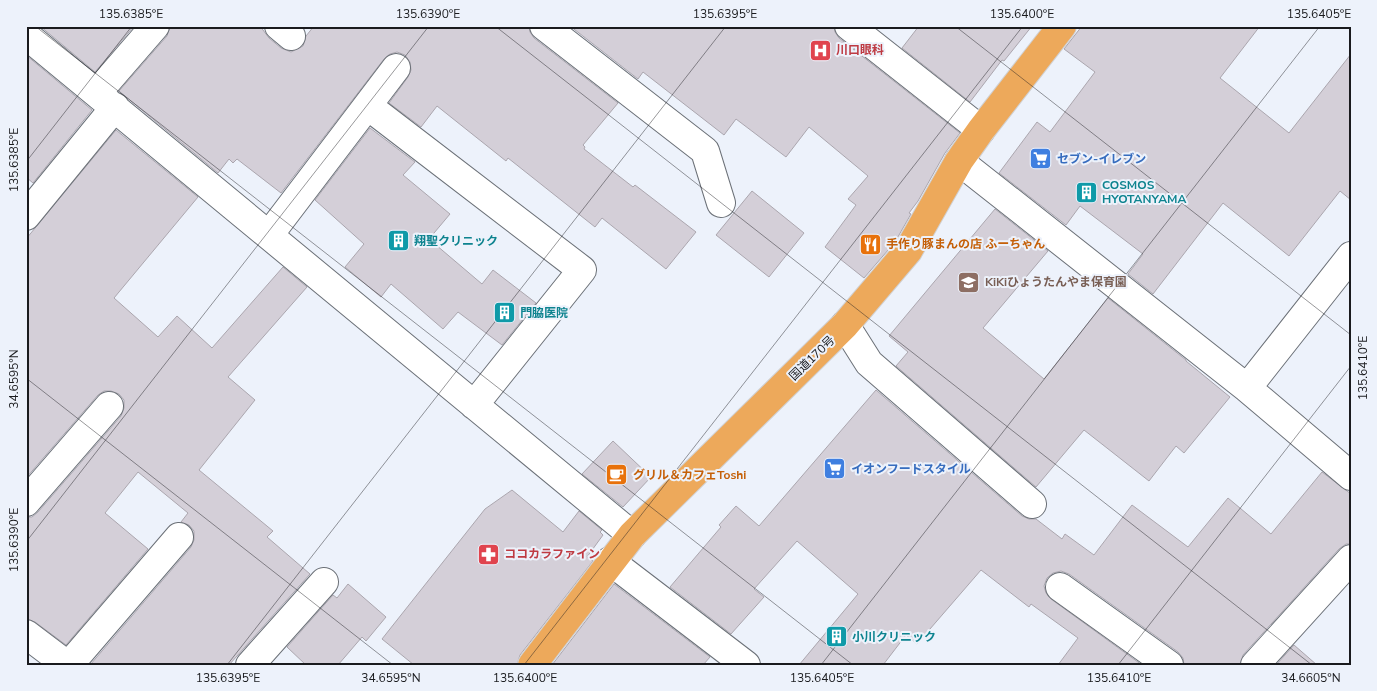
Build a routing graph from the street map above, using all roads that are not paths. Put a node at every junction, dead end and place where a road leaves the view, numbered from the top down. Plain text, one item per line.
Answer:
1 (155, 26) edge
2 (544, 26) edge
3 (849, 26) edge
4 (1062, 26) edge
5 (26, 35) edge
6 (396, 68) dead end
7 (106, 100) junction
8 (368, 106) junction
9 (981, 130) junction
10 (977, 176) junction
11 (721, 203) dead end
12 (26, 216) edge
13 (269, 235) junction
14 (1351, 256) edge
15 (845, 325) junction
16 (1247, 388) junction
17 (474, 405) junction
18 (109, 406) dead end
19 (1351, 476) edge
20 (26, 502) edge
21 (1032, 504) dead end
22 (632, 534) junction
23 (179, 537) dead end
24 (1351, 559) edge
25 (610, 561) junction
26 (324, 582) dead end
27 (1060, 587) dead end
28 (26, 634) edge
29 (68, 665) edge
30 (250, 665) edge
31 (532, 665) edge
32 (746, 665) edge
33 (1169, 665) edge
34 (1255, 665) edge

1 - 7 street
2 - 11 street
3 - 9 street
4 - 9 highway, 国道170号
5 - 7 street
6 - 8 street
7 - 12 street
7 - 13 street
8 - 13 street
8 - 17 street
9 - 10 highway, 国道170号
10 - 15 highway, 国道170号
10 - 16 street
13 - 17 street
14 - 16 street
15 - 21 street
15 - 22 highway, 国道170号
16 - 19 street
17 - 22 street
18 - 20 street
22 - 25 highway, 国道170号
23 - 29 street
24 - 34 street
25 - 31 highway, 国道170号
25 - 32 street
26 - 30 street
27 - 33 street
28 - 29 street

